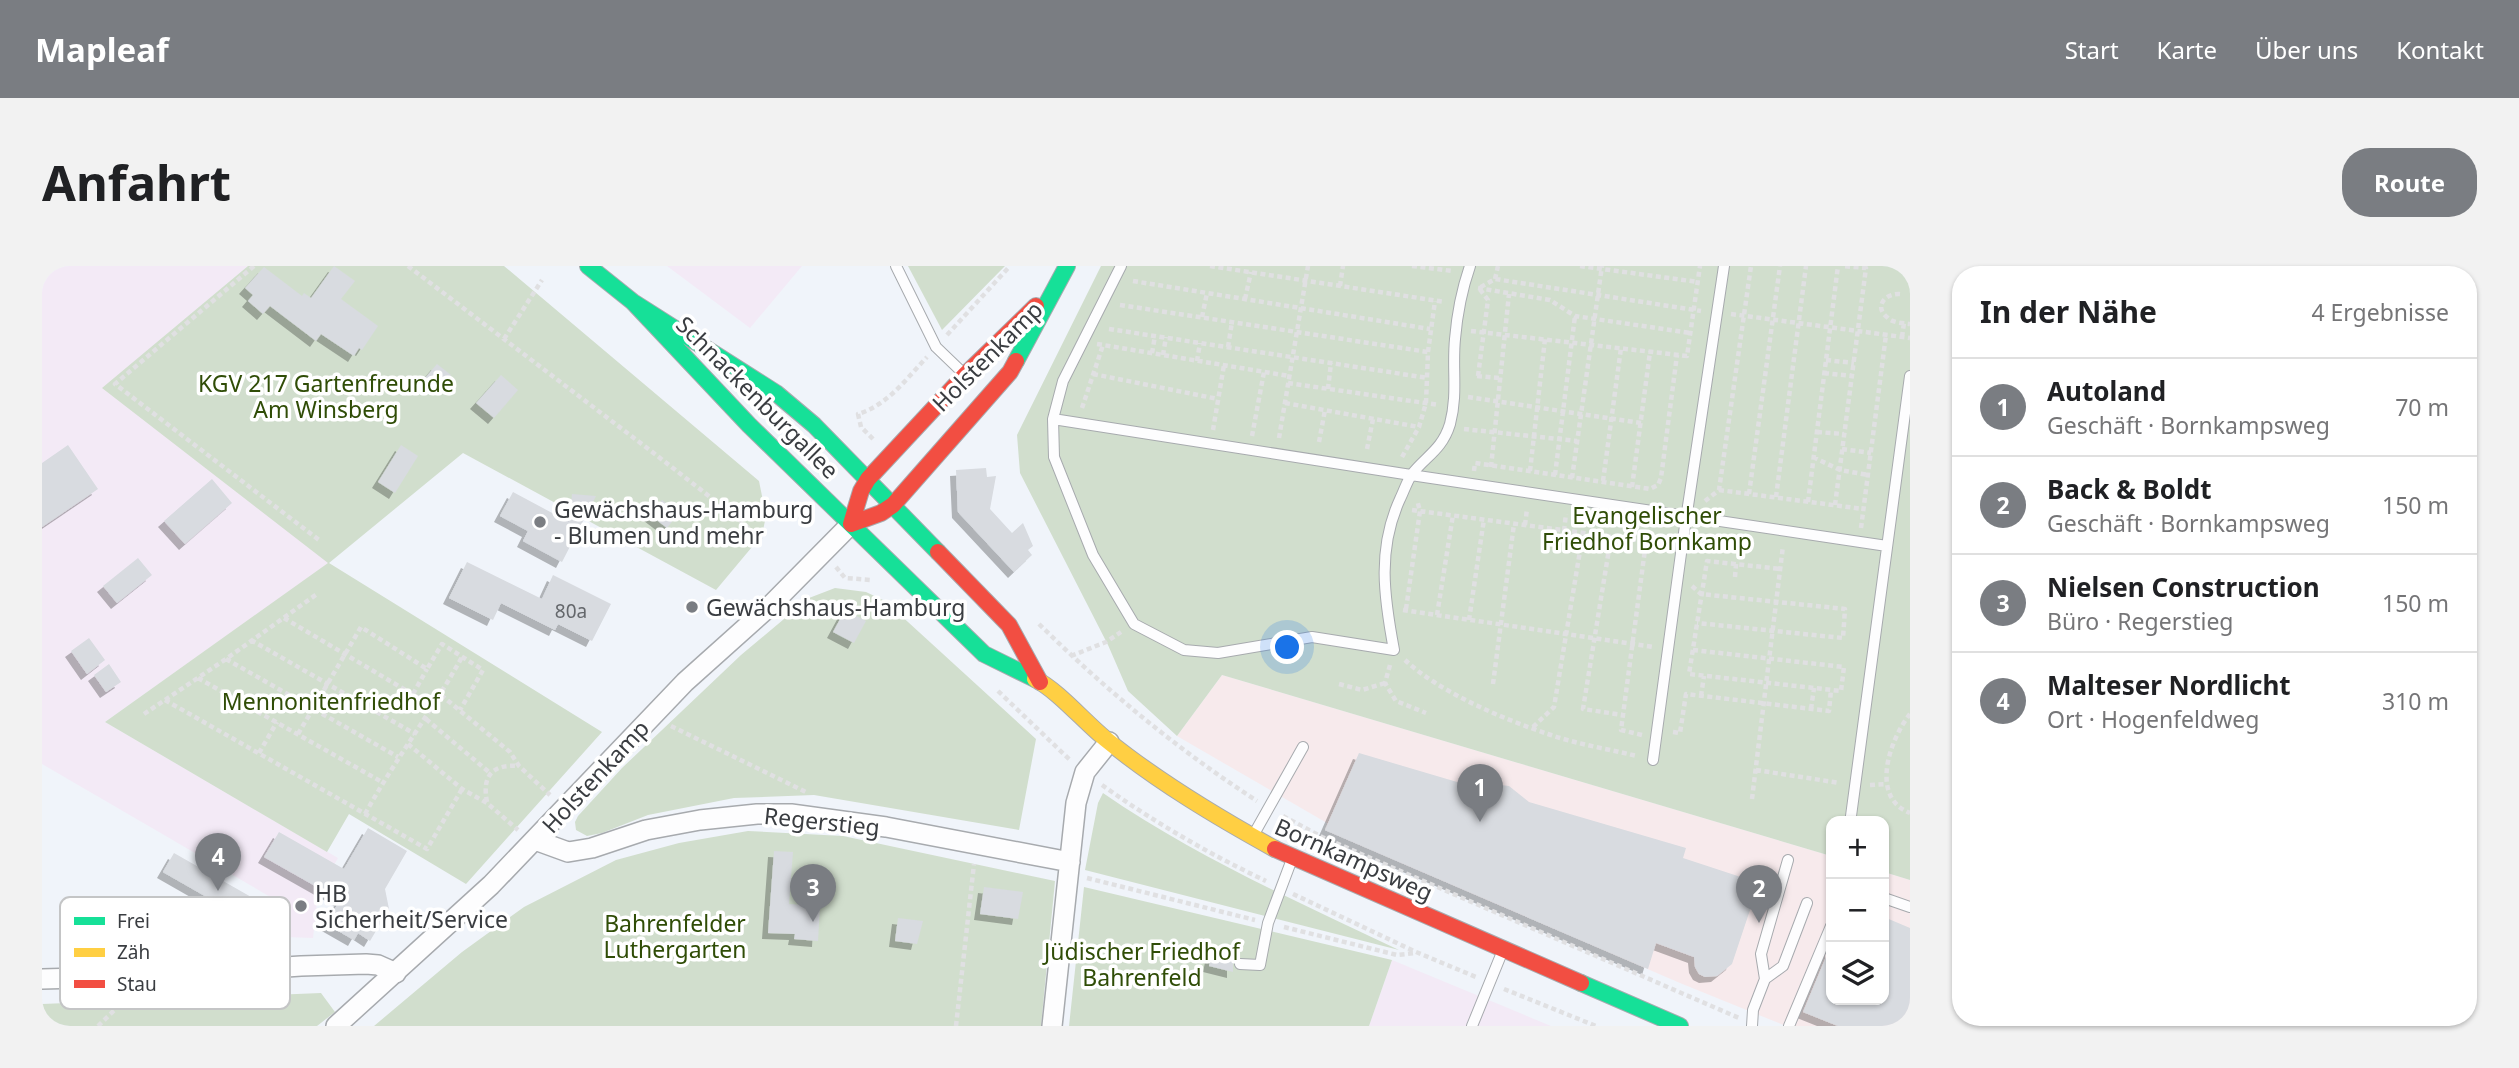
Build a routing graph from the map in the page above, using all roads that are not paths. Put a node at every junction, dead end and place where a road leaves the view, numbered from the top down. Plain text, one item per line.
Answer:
1 (588, 266) edge
2 (896, 266) edge
3 (1067, 266) edge
4 (1121, 266) edge
5 (1724, 266) edge
6 (1469, 270) edge
7 (1054, 289) junction
8 (633, 302) junction
9 (965, 375) junction
10 (1910, 376) edge
11 (1053, 419) junction
12 (1411, 475) junction
13 (867, 480) junction
14 (893, 505) junction
15 (1687, 517) junction
16 (851, 524) junction
17 (1888, 546) junction
18 (1040, 682) junction
19 (1109, 741) junction
20 (1303, 747) dead end
21 (1653, 760) road end
22 (1852, 816) dead end
23 (528, 836) junction
24 (1252, 838) junction
25 (1292, 858) junction
26 (1788, 860) dead end
27 (1070, 862) junction
28 (1889, 900) edge
29 (1807, 903) dead end
30 (1910, 906) edge
31 (1826, 938) edge
32 (1504, 950) junction
33 (1240, 964) dead end
34 (290, 966) edge
35 (396, 973) junction
36 (42, 979) edge
37 (60, 979) edge
38 (1765, 979) junction
39 (1752, 1025) edge
40 (337, 1026) edge
41 (1052, 1026) edge
42 (1472, 1026) edge
43 (1680, 1026) edge
44 (1789, 1026) edge

1 - 8 main road, Schnackenburgallee
2 - 9 lane
3 - 7 main road, Holstenkamp
4 - 11 lane
5 - 15 lane
6 - 12 lane
7 - 9 main road, Holstenkamp
7 - 14 main road, Holstenkamp
8 - 13 main road, Schnackenburgallee
8 - 16 main road, Schnackenburgallee
9 - 13 main road, Holstenkamp
10 - 17 lane
11 - 12 lane
11 - 12 lane
12 - 15 lane
13 - 14 main road, Schnackenburgallee
13 - 16 main road, Holstenkamp
14 - 16 main road, Holstenkamp
14 - 18 main road, Bornkampsweg
15 - 17 lane
15 - 21 lane
16 - 18 main road, Bornkampsweg
16 - 23 street, Holstenkamp
17 - 22 lane
18 - 19 main road, Bornkampsweg
19 - 24 main road, Bornkampsweg
19 - 27 street
20 - 24 lane
23 - 27 street, Regerstieg
23 - 35 street, Holstenkamp
24 - 25 main road, Bornkampsweg
25 - 32 main road, Bornkampsweg
25 - 33 lane
26 - 38 lane
27 - 41 street
28 - 30 lane
29 - 38 lane
31 - 44 lane
32 - 42 lane
32 - 43 main road, Bornkampsweg
34 - 35 street
35 - 40 street, Holstenkamp
36 - 37 street
38 - 39 lane

